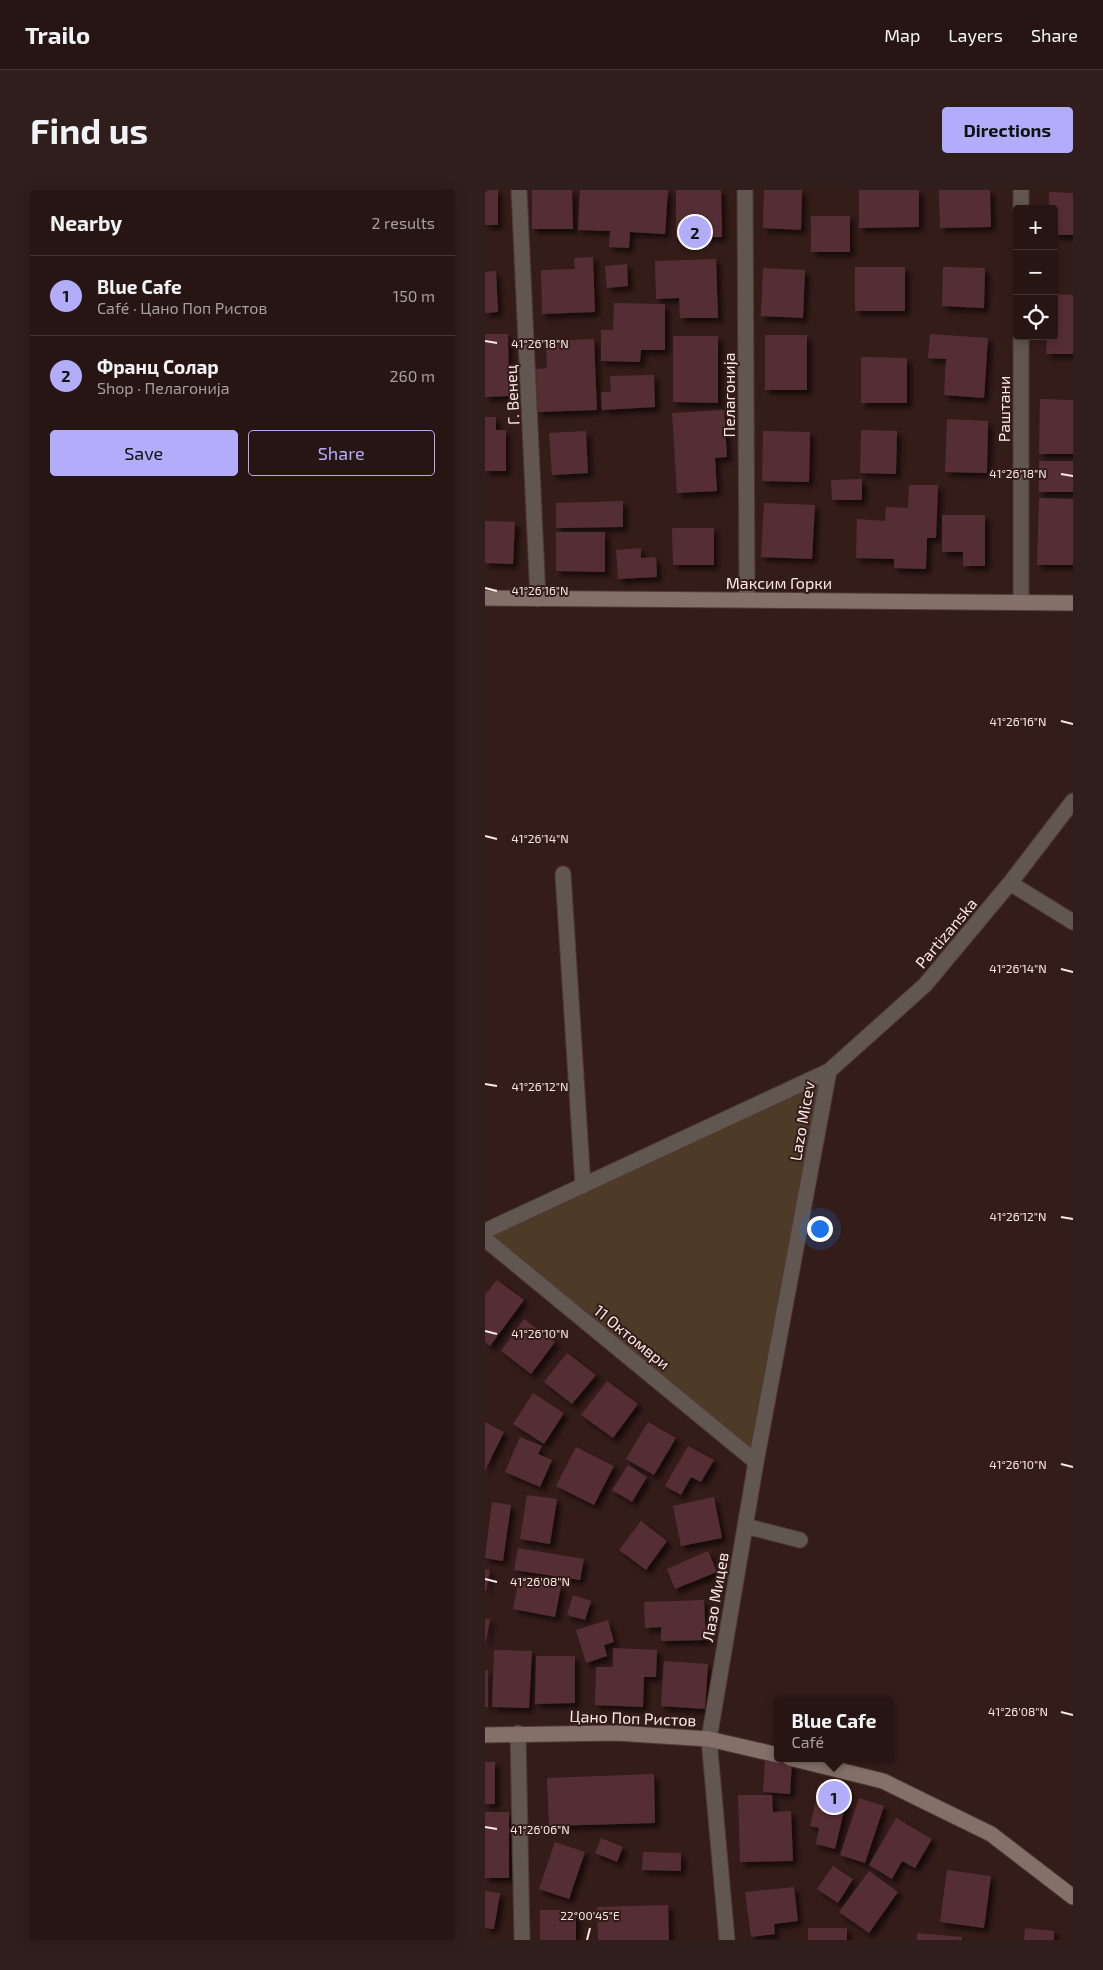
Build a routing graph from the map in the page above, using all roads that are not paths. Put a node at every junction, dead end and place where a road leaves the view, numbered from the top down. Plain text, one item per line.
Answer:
1 (519, 190) edge
2 (745, 190) edge
3 (1021, 190) edge
4 (1021, 205) edge
5 (1021, 340) edge
6 (485, 598) edge
7 (539, 599) junction
8 (747, 600) junction
9 (1021, 602) junction
10 (1073, 603) edge
11 (1073, 802) edge
12 (563, 874) dead end
13 (1010, 883) junction
14 (1073, 922) edge
15 (829, 1071) junction
16 (583, 1186) junction
17 (485, 1231) edge
18 (485, 1239) edge
19 (756, 1462) junction
20 (745, 1526) junction
21 (800, 1540) dead end
22 (518, 1733) junction
23 (485, 1735) edge
24 (709, 1739) junction
25 (774, 1754) edge
26 (806, 1762) edge
27 (1073, 1896) edge
28 (522, 1940) edge
29 (727, 1940) edge

1 - 7 street, Г. Венец
2 - 8 street, Пелагонија
3 - 4 street
5 - 9 street, Раштани
6 - 7 street, Максим Горки
7 - 8 street, Максим Горки
8 - 9 street, Максим Горки
9 - 10 street, Максим Горки
11 - 13 street, Partizanska
12 - 16 street
13 - 14 street
13 - 15 street, Partizanska
15 - 16 street, Lazo Micev
15 - 19 street, Lazo Micev
16 - 17 street, Lazo Micev
18 - 19 street, 11 Октомври
19 - 20 street, Лазо Мицев
20 - 21 street
20 - 24 street, Лазо Мицев
22 - 23 street, Цано Поп Ристов
22 - 24 street, Цано Поп Ристов
22 - 28 street
24 - 25 street, Цано Поп Ристов
24 - 29 street, Лазо Мицев
26 - 27 street

